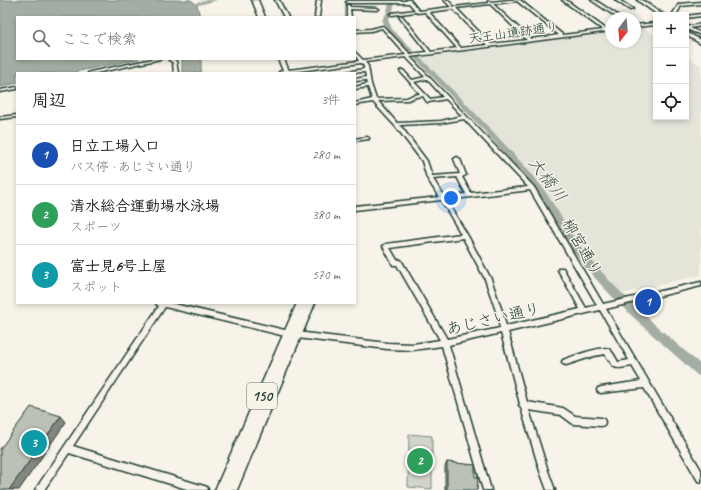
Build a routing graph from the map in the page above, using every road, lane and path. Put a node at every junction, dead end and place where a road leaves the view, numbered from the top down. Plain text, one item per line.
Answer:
1 (254, 0) edge
2 (277, 0) edge
3 (319, 0) edge
4 (446, 0) edge
5 (486, 0) edge
6 (518, 0) edge
7 (564, 0) edge
8 (593, 0) edge
9 (617, 0) edge
10 (640, 0) edge
11 (348, 1) edge
12 (408, 1) edge
13 (490, 3) junction
14 (701, 3) edge
15 (348, 8) junction
16 (454, 8) junction
17 (377, 9) dead end
18 (631, 9) dead end
19 (417, 11) junction
20 (426, 11) junction
21 (611, 12) edge
22 (657, 12) edge
23 (677, 12) edge
24 (392, 14) dead end
25 (701, 15) edge
26 (259, 16) edge
27 (262, 16) edge
28 (285, 16) edge
29 (317, 16) edge
30 (349, 16) edge
31 (689, 17) edge
32 (401, 18) dead end
33 (653, 24) edge
34 (641, 25) edge
35 (701, 25) edge
36 (689, 27) edge
37 (689, 29) edge
38 (605, 30) joint
39 (356, 31) edge
40 (701, 34) edge
41 (689, 35) edge
42 (562, 36) junction
43 (530, 40) junction
44 (701, 42) edge
45 (490, 45) junction
46 (460, 49) junction
47 (430, 53) junction
48 (356, 55) edge
49 (409, 56) junction
50 (154, 60) edge
51 (172, 60) edge
52 (277, 60) edge
53 (281, 60) edge
54 (364, 62) junction
55 (367, 70) junction
56 (402, 71) dead end
57 (95, 72) edge
58 (176, 72) edge
59 (284, 72) edge
60 (353, 72) edge
61 (368, 78) junction
62 (427, 78) junction
63 (356, 80) edge
64 (411, 81) junction
65 (369, 85) junction
66 (16, 88) edge
67 (356, 88) edge
68 (0, 91) edge
69 (424, 95) junction
70 (446, 98) junction
71 (374, 100) junction
72 (356, 104) edge
73 (16, 116) edge
74 (465, 117) junction
75 (0, 118) edge
76 (396, 124) junction
77 (367, 138) dead end
78 (356, 140) edge
79 (457, 159) dead end
80 (459, 176) junction
81 (430, 178) junction
82 (532, 188) junction
83 (469, 195) junction
84 (441, 199) junction
85 (356, 208) edge
86 (465, 236) junction
87 (561, 270) dead end
88 (701, 284) edge
89 (161, 304) edge
90 (166, 304) edge
91 (302, 304) edge
92 (309, 304) edge
93 (602, 307) junction
94 (584, 311) junction
95 (504, 330) junction
96 (293, 334) junction
97 (444, 343) junction
98 (566, 362) dead end
99 (634, 363) junction
100 (646, 384) junction
101 (601, 390) dead end
102 (524, 405) junction
103 (601, 422) dead end
104 (67, 448) junction
105 (701, 478) edge
106 (39, 490) edge
107 (204, 490) edge
108 (221, 490) edge
109 (231, 490) edge
110 (487, 490) edge
111 (551, 490) edge

1 - 26 highway
1 - 27 highway
2 - 28 street
3 - 29 street
4 - 16 street
5 - 13 street
6 - 13 street
6 - 42 street
7 - 38 street
8 - 21 street
9 - 18 street
10 - 22 main road
11 - 12 street
11 - 15 street
12 - 19 street
13 - 16 street
13 - 43 street
14 - 23 street
15 - 17 street
15 - 30 street
16 - 20 street
16 - 45 street
19 - 20 street
19 - 24 street
20 - 46 street
25 - 31 street
32 - 47 street
33 - 34 street
35 - 36 street
37 - 40 street
38 - 42 street, 天王山遺跡通り
39 - 49 street, 柳宮通り
41 - 44 main road
42 - 43 street, 天王山遺跡通り
43 - 45 street, 天王山遺跡通り
45 - 46 street, 天王山遺跡通り
46 - 47 street, 天王山遺跡通り
47 - 49 street, 天王山遺跡通り
48 - 54 street
49 - 54 street
49 - 62 street, 柳宮通り
50 - 57 street
51 - 58 street
52 - 59 highway
53 - 59 highway
54 - 55 street
54 - 59 street
55 - 60 street
55 - 61 street
56 - 64 street
61 - 63 street
61 - 65 street
62 - 64 street
62 - 70 street, 柳宮通り
64 - 69 street
65 - 67 street
65 - 71 street
66 - 68 street
69 - 70 street
69 - 71 street
70 - 74 street, 柳宮通り
71 - 72 street
71 - 76 street
73 - 75 street
74 - 76 street
74 - 82 street, 柳宮通り
76 - 81 street
77 - 78 street
79 - 80 street
80 - 81 street
80 - 83 street
81 - 84 street
82 - 83 street
82 - 93 street, 柳宮通り
83 - 84 street
84 - 85 street
84 - 86 street
86 - 95 street
86 - 97 street
87 - 94 street
88 - 93 street, あじさい通り
89 - 104 street
90 - 96 street, あじさい通り
91 - 96 highway, 150
92 - 96 highway, 150
93 - 94 street, あじさい通り
93 - 99 street, 柳宮通り
94 - 95 street, あじさい通り
95 - 97 street, あじさい通り
95 - 102 street
96 - 97 street, あじさい通り
96 - 108 highway, 150
96 - 109 highway, 150
97 - 110 street
98 - 99 street
99 - 100 street, 柳宮通り
100 - 101 street
100 - 105 street, 柳宮通り
102 - 103 street
102 - 111 street
104 - 106 street
104 - 107 street

